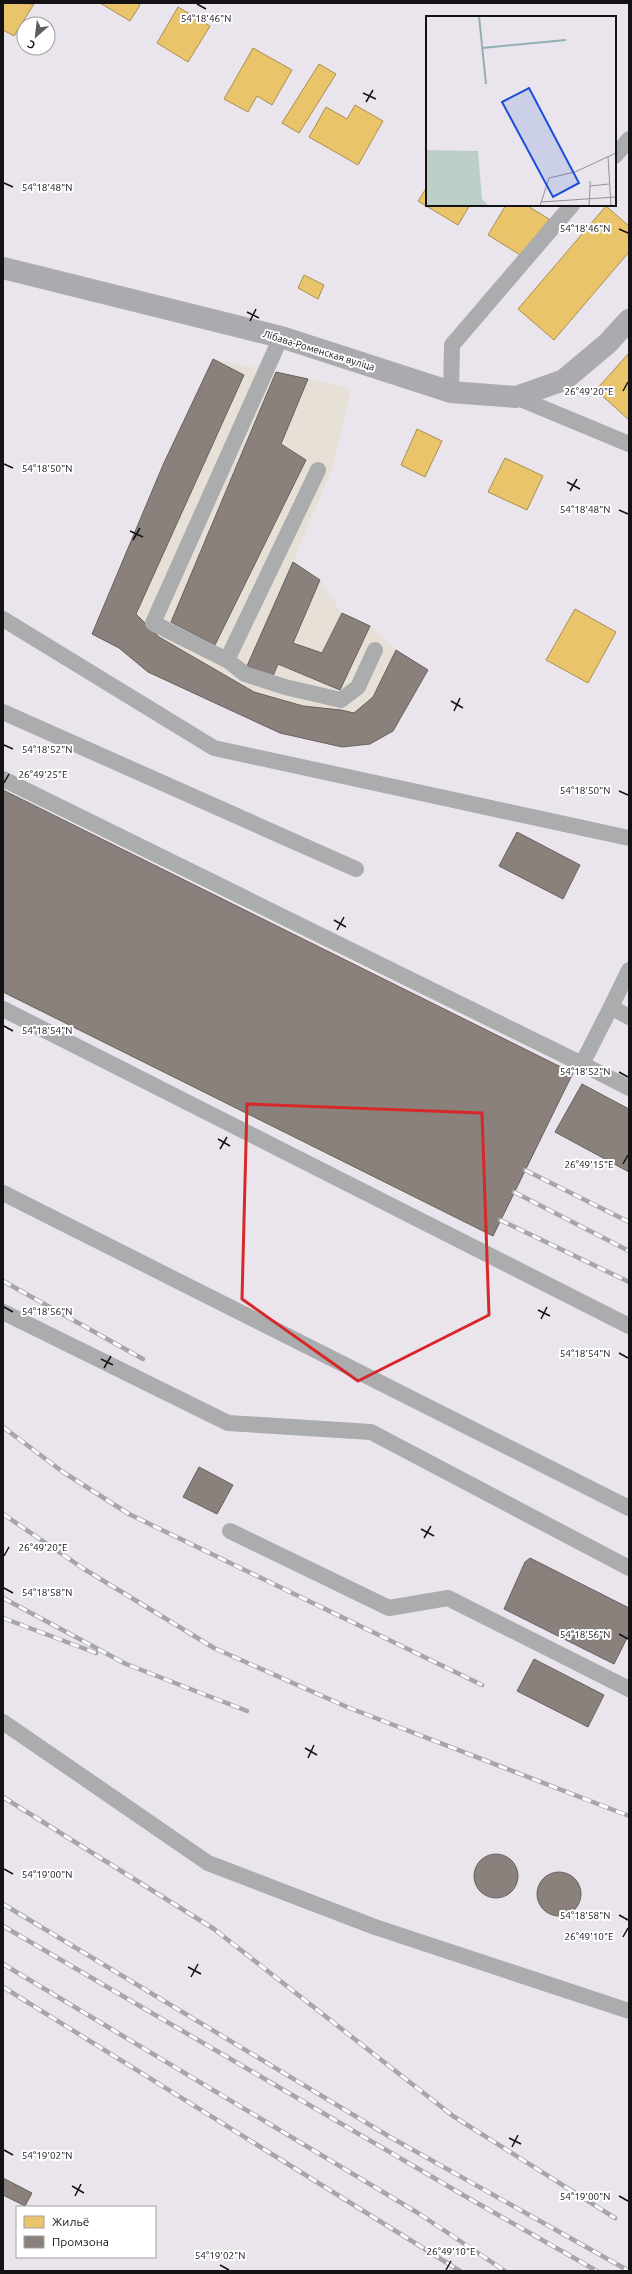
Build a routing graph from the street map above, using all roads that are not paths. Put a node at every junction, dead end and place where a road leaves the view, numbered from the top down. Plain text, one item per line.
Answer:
1 (629, 139) edge
2 (616, 155) edge
3 (571, 206) edge
4 (3, 268) edge
5 (629, 320) edge
6 (281, 337) junction
7 (450, 392) junction
8 (516, 397) junction
9 (629, 444) edge
10 (318, 470) dead end
11 (3, 619) edge
12 (374, 650) dead end
13 (227, 660) junction
14 (3, 712) edge
15 (3, 779) edge
16 (629, 838) edge
17 (356, 869) dead end
18 (629, 970) edge
19 (611, 1007) junction
20 (3, 1009) edge
21 (629, 1017) edge
22 (582, 1064) junction
23 (629, 1088) edge
24 (3, 1193) edge
25 (3, 1312) edge
26 (629, 1326) edge
27 (629, 1508) edge
28 (230, 1530) dead end
29 (629, 1568) edge
30 (629, 1689) edge
31 (3, 1722) edge
32 (629, 2011) edge

1 - 2 lane
3 - 7 lane
4 - 6 main road, Лібава-Роменская вуліца
5 - 8 main road
6 - 7 main road, Лібава-Роменская вуліца
6 - 13 lane
7 - 8 main road, Лібава-Роменская вуліца
8 - 9 lane, Лібава-Роменская вуліца
10 - 13 lane
11 - 16 lane
12 - 13 lane
14 - 17 lane
15 - 22 lane
18 - 19 lane
19 - 21 lane
19 - 22 lane
20 - 26 lane
22 - 23 lane
24 - 27 lane
25 - 29 lane
28 - 30 lane
31 - 32 lane

